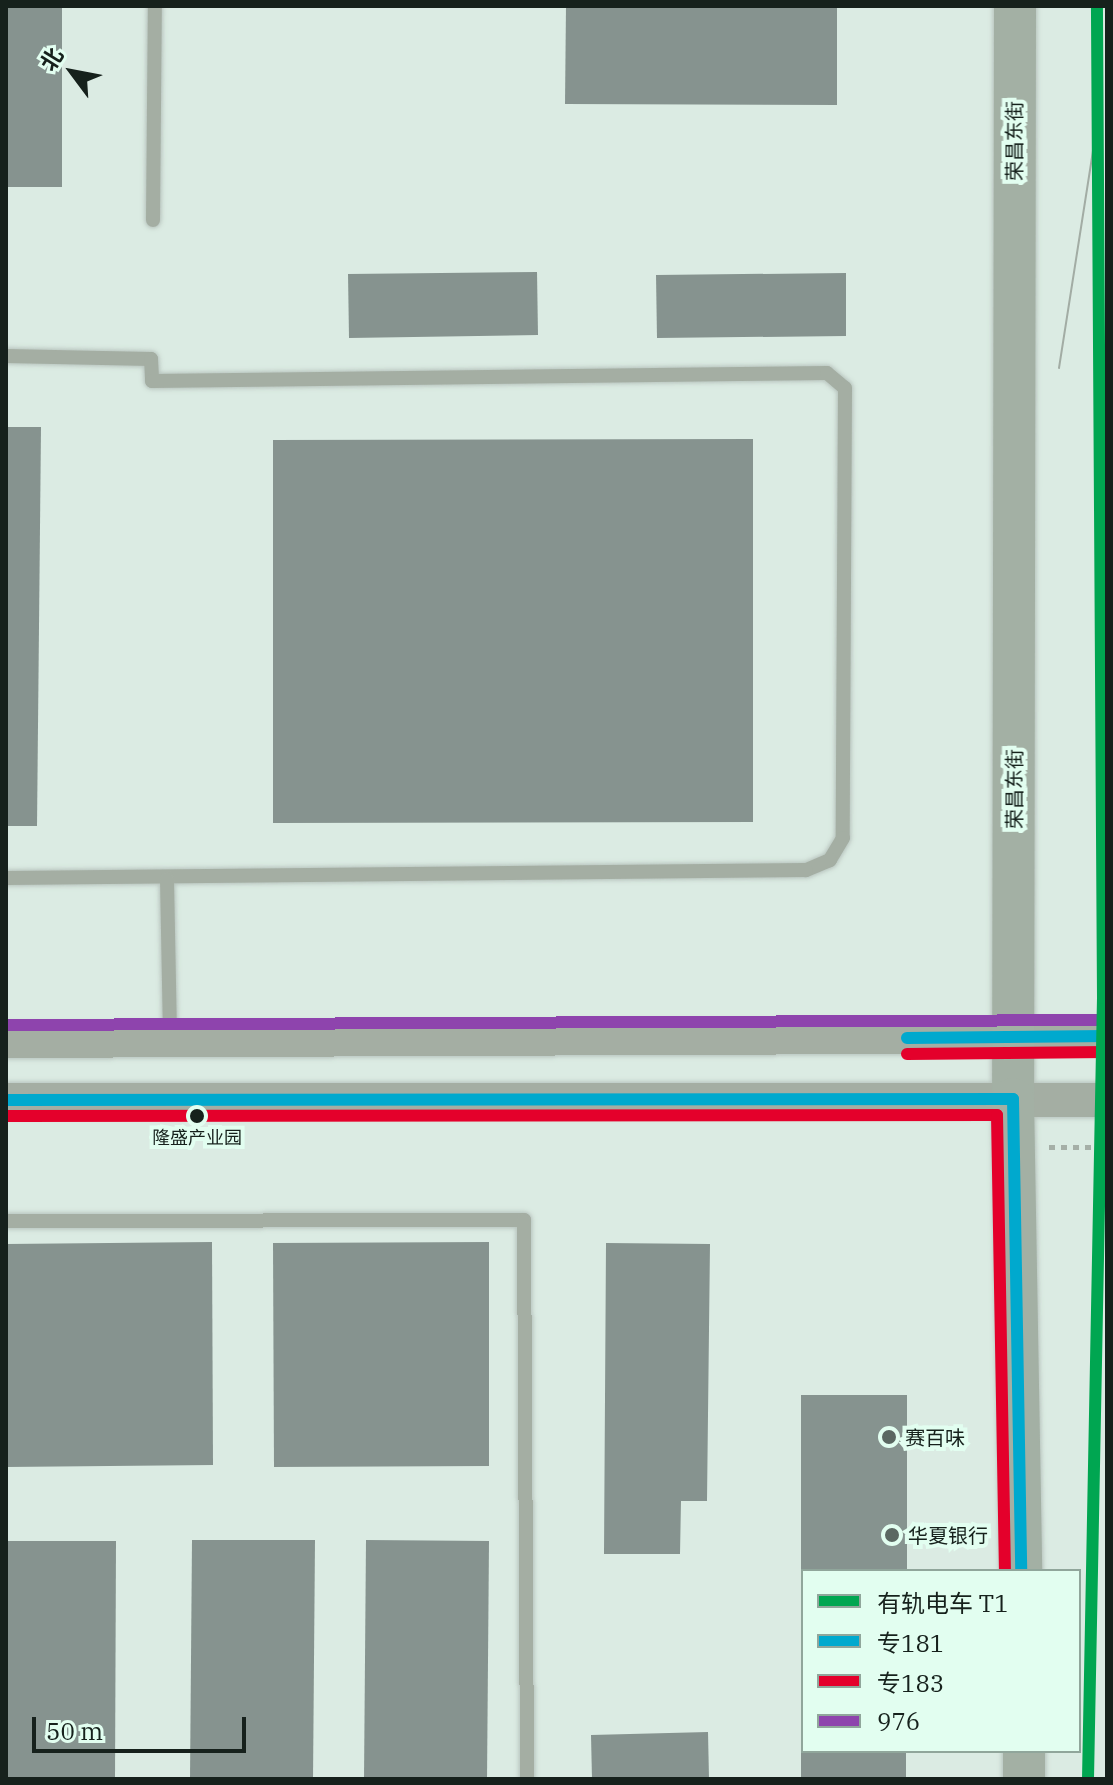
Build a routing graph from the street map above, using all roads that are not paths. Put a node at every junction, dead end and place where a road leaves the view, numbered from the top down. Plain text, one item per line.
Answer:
1 (155, 6) edge
2 (1015, 6) edge
3 (153, 220) dead end
4 (6, 356) edge
5 (6, 878) edge
6 (167, 879) junction
7 (1107, 1036) edge
8 (1014, 1037) junction
9 (170, 1040) junction
10 (6, 1041) edge
11 (1013, 1099) junction
12 (6, 1100) edge
13 (1107, 1100) edge
14 (6, 1221) edge
15 (1021, 1569) edge
16 (1024, 1753) edge
17 (527, 1779) edge
18 (1024, 1779) edge

1 - 3 lane
2 - 8 main road, 荣昌东街
4 - 6 lane
5 - 6 lane
6 - 9 lane
7 - 8 street
8 - 9 street
8 - 11 main road, 荣昌东街
9 - 10 street
11 - 12 street
11 - 13 street
11 - 15 main road, 荣昌东街
14 - 17 lane
16 - 18 main road

